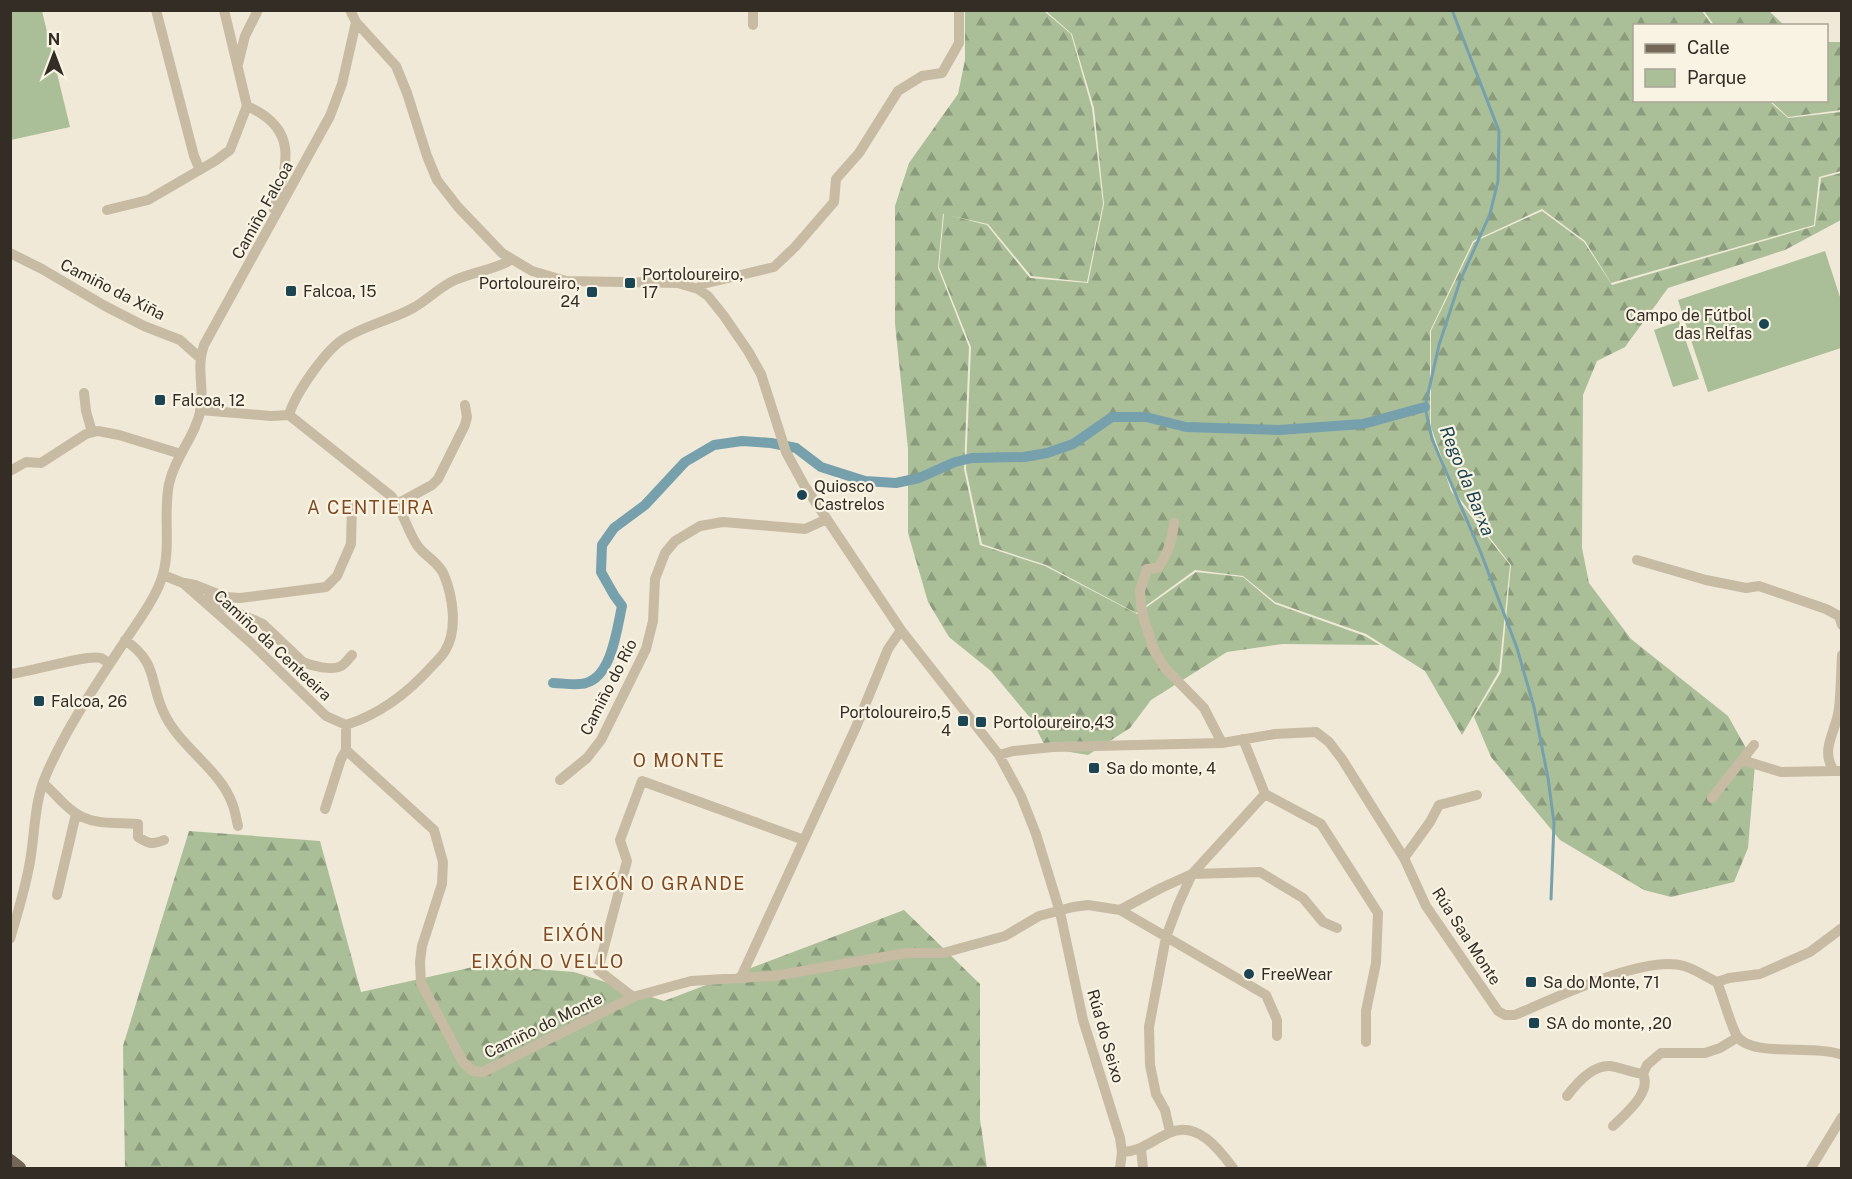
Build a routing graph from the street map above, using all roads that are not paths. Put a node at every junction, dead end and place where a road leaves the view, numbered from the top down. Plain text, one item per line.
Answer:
1 (156, 10) edge
2 (350, 10) edge
3 (753, 10) edge
4 (958, 10) edge
5 (224, 14) edge
6 (255, 16) edge
7 (357, 22) junction
8 (753, 25) dead end
9 (242, 33) junction
10 (231, 45) junction
11 (238, 64) junction
12 (248, 106) junction
13 (200, 170) junction
14 (107, 210) dead end
15 (269, 228) junction
16 (10, 254) edge
17 (511, 260) junction
18 (698, 288) junction
19 (200, 357) junction
20 (84, 393) dead end
21 (465, 405) dead end
22 (200, 410) junction
23 (289, 415) junction
24 (92, 432) junction
25 (181, 454) junction
26 (10, 471) edge
27 (397, 504) junction
28 (352, 505) dead end
29 (827, 519) junction
30 (1174, 524) dead end
31 (1637, 560) dead end
32 (163, 575) junction
33 (183, 582) junction
34 (198, 596) junction
35 (1842, 625) edge
36 (901, 630) junction
37 (125, 640) junction
38 (352, 655) dead end
39 (1842, 655) edge
40 (110, 664) junction
41 (10, 674) edge
42 (346, 724) junction
43 (1243, 739) junction
44 (1222, 742) junction
45 (1754, 745) dead end
46 (346, 750) junction
47 (999, 755) junction
48 (1742, 760) junction
49 (1838, 771) edge
50 (560, 780) dead end
51 (43, 783) junction
52 (1265, 794) junction
53 (1477, 795) dead end
54 (1712, 798) dead end
55 (325, 809) dead end
56 (76, 814) junction
57 (238, 826) dead end
58 (164, 840) dead end
59 (804, 840) junction
60 (1404, 858) junction
61 (1192, 874) junction
62 (57, 895) dead end
63 (1120, 910) junction
64 (1060, 912) junction
65 (1337, 928) dead end
66 (1842, 928) edge
67 (1166, 937) junction
68 (10, 939) edge
69 (741, 977) junction
70 (1717, 982) junction
71 (633, 997) junction
72 (1277, 1036) dead end
73 (1738, 1037) junction
74 (1365, 1042) dead end
75 (1842, 1055) edge
76 (1643, 1074) junction
77 (1567, 1096) dead end
78 (1842, 1117) edge
79 (1613, 1126) dead end
80 (1170, 1132) junction
81 (1141, 1149) junction
82 (1122, 1152) junction
83 (10, 1161) edge
84 (19, 1168) edge
85 (1119, 1168) edge
86 (1143, 1168) edge
87 (1233, 1168) edge
88 (1811, 1168) edge

1 - 13 street
2 - 7 street
3 - 8 street
4 - 18 street
5 - 9 street
5 - 10 street
6 - 9 street
7 - 15 street, Camiño Falcoa
7 - 17 street
9 - 10 street
9 - 11 street
10 - 11 street
11 - 12 street
12 - 13 street
12 - 15 street
13 - 14 street
15 - 19 street, Camiño Falcoa
16 - 19 street, Camiño da Xiña
17 - 18 street
17 - 23 street
18 - 29 street, Rúa do Seixo
19 - 22 street, Camiño Falcoa
20 - 24 street
21 - 27 street
22 - 23 street
22 - 25 street, Camiño Falcoa
23 - 27 street
24 - 25 street
24 - 26 street
25 - 32 street, Camiño Falcoa
27 - 42 street
28 - 33 street, Camiño da Centeeira
29 - 36 street, Rúa do Seixo
29 - 50 street, Camiño do Río
30 - 44 street
31 - 35 street
32 - 33 street, Camiño da Centeeira
32 - 37 street
33 - 34 street, Camiño da Centeeira
34 - 38 street, Camiño da Centeeira
34 - 42 street, Camiño da Centeeira
36 - 47 street, Rúa do Seixo
36 - 59 street
37 - 40 street
37 - 57 street
39 - 49 street
40 - 41 street
40 - 51 street
42 - 46 street
43 - 44 street, Rúa Saa Monte
43 - 52 street
43 - 60 street, Rúa Saa Monte
44 - 47 street, Rúa Saa Monte
45 - 48 street
46 - 55 street
46 - 71 street, Camiño do Monte
47 - 64 street, Rúa do Seixo
48 - 49 street
48 - 54 street
51 - 56 street
51 - 68 street
52 - 61 street
52 - 74 street
53 - 60 street
56 - 58 street
56 - 62 street
59 - 69 street
59 - 71 street, Camiño do Monte
60 - 70 street, Rúa Saa Monte
61 - 63 street
61 - 65 street
61 - 67 street
63 - 64 street, Camiño do Monte
63 - 67 street
64 - 69 street, Camiño do Monte
64 - 82 street, Rúa do Seixo
66 - 70 street
67 - 72 street
67 - 80 street
69 - 71 street, Camiño do Monte
70 - 73 street
73 - 75 street
73 - 76 street
76 - 77 street
76 - 79 street
78 - 88 street
80 - 81 street
80 - 87 street
81 - 82 street
81 - 86 street
82 - 85 street, Rúa do Seixo
83 - 84 main road

